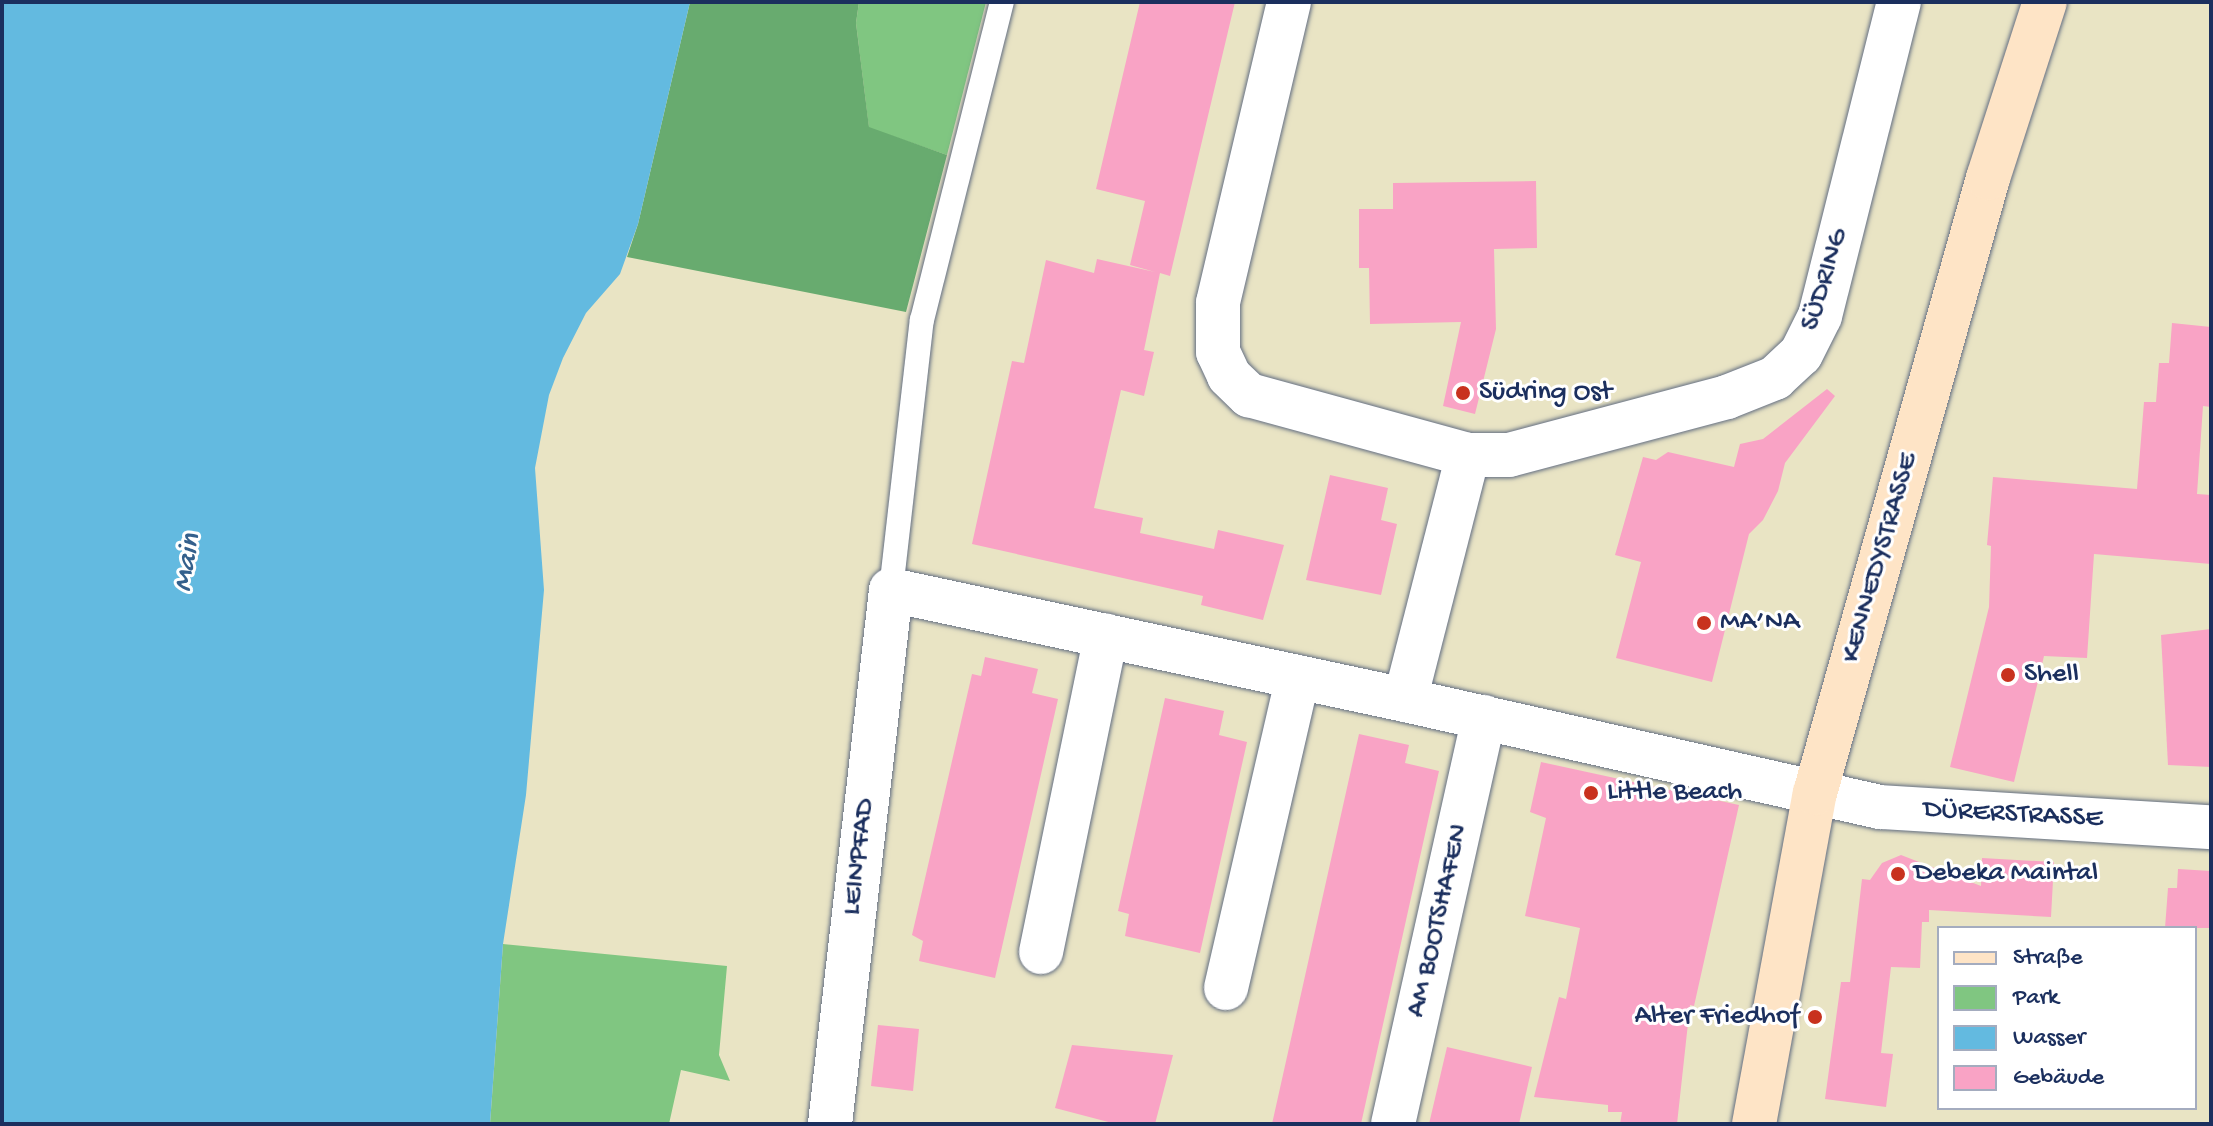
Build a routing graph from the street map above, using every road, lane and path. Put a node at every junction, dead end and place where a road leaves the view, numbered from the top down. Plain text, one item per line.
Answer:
1 (1002, 2) edge
2 (1289, 2) edge
3 (1899, 2) edge
4 (2045, 2) edge
5 (1468, 455) junction
6 (891, 590) junction
7 (1106, 636) junction
8 (1298, 677) junction
9 (1405, 700) junction
10 (1484, 717) junction
11 (1815, 793) junction
12 (2211, 827) edge
13 (1041, 952) dead end
14 (1226, 988) dead end
15 (830, 1124) edge
16 (1393, 1124) edge
17 (1754, 1124) edge

1 - 6 lane
2 - 5 street, SÜDRING
3 - 5 street, SÜDRING
4 - 11 main road, KENNEDYSTRASSE
5 - 9 street
6 - 7 street
6 - 15 street, LEINPFAD
7 - 8 street
7 - 13 street
8 - 9 street
8 - 14 street
9 - 10 street
10 - 11 street
10 - 16 street, AM BOOTSHAFEN
11 - 12 street, DÜRERSTRASSE
11 - 17 main road, KENNEDYSTRASSE

